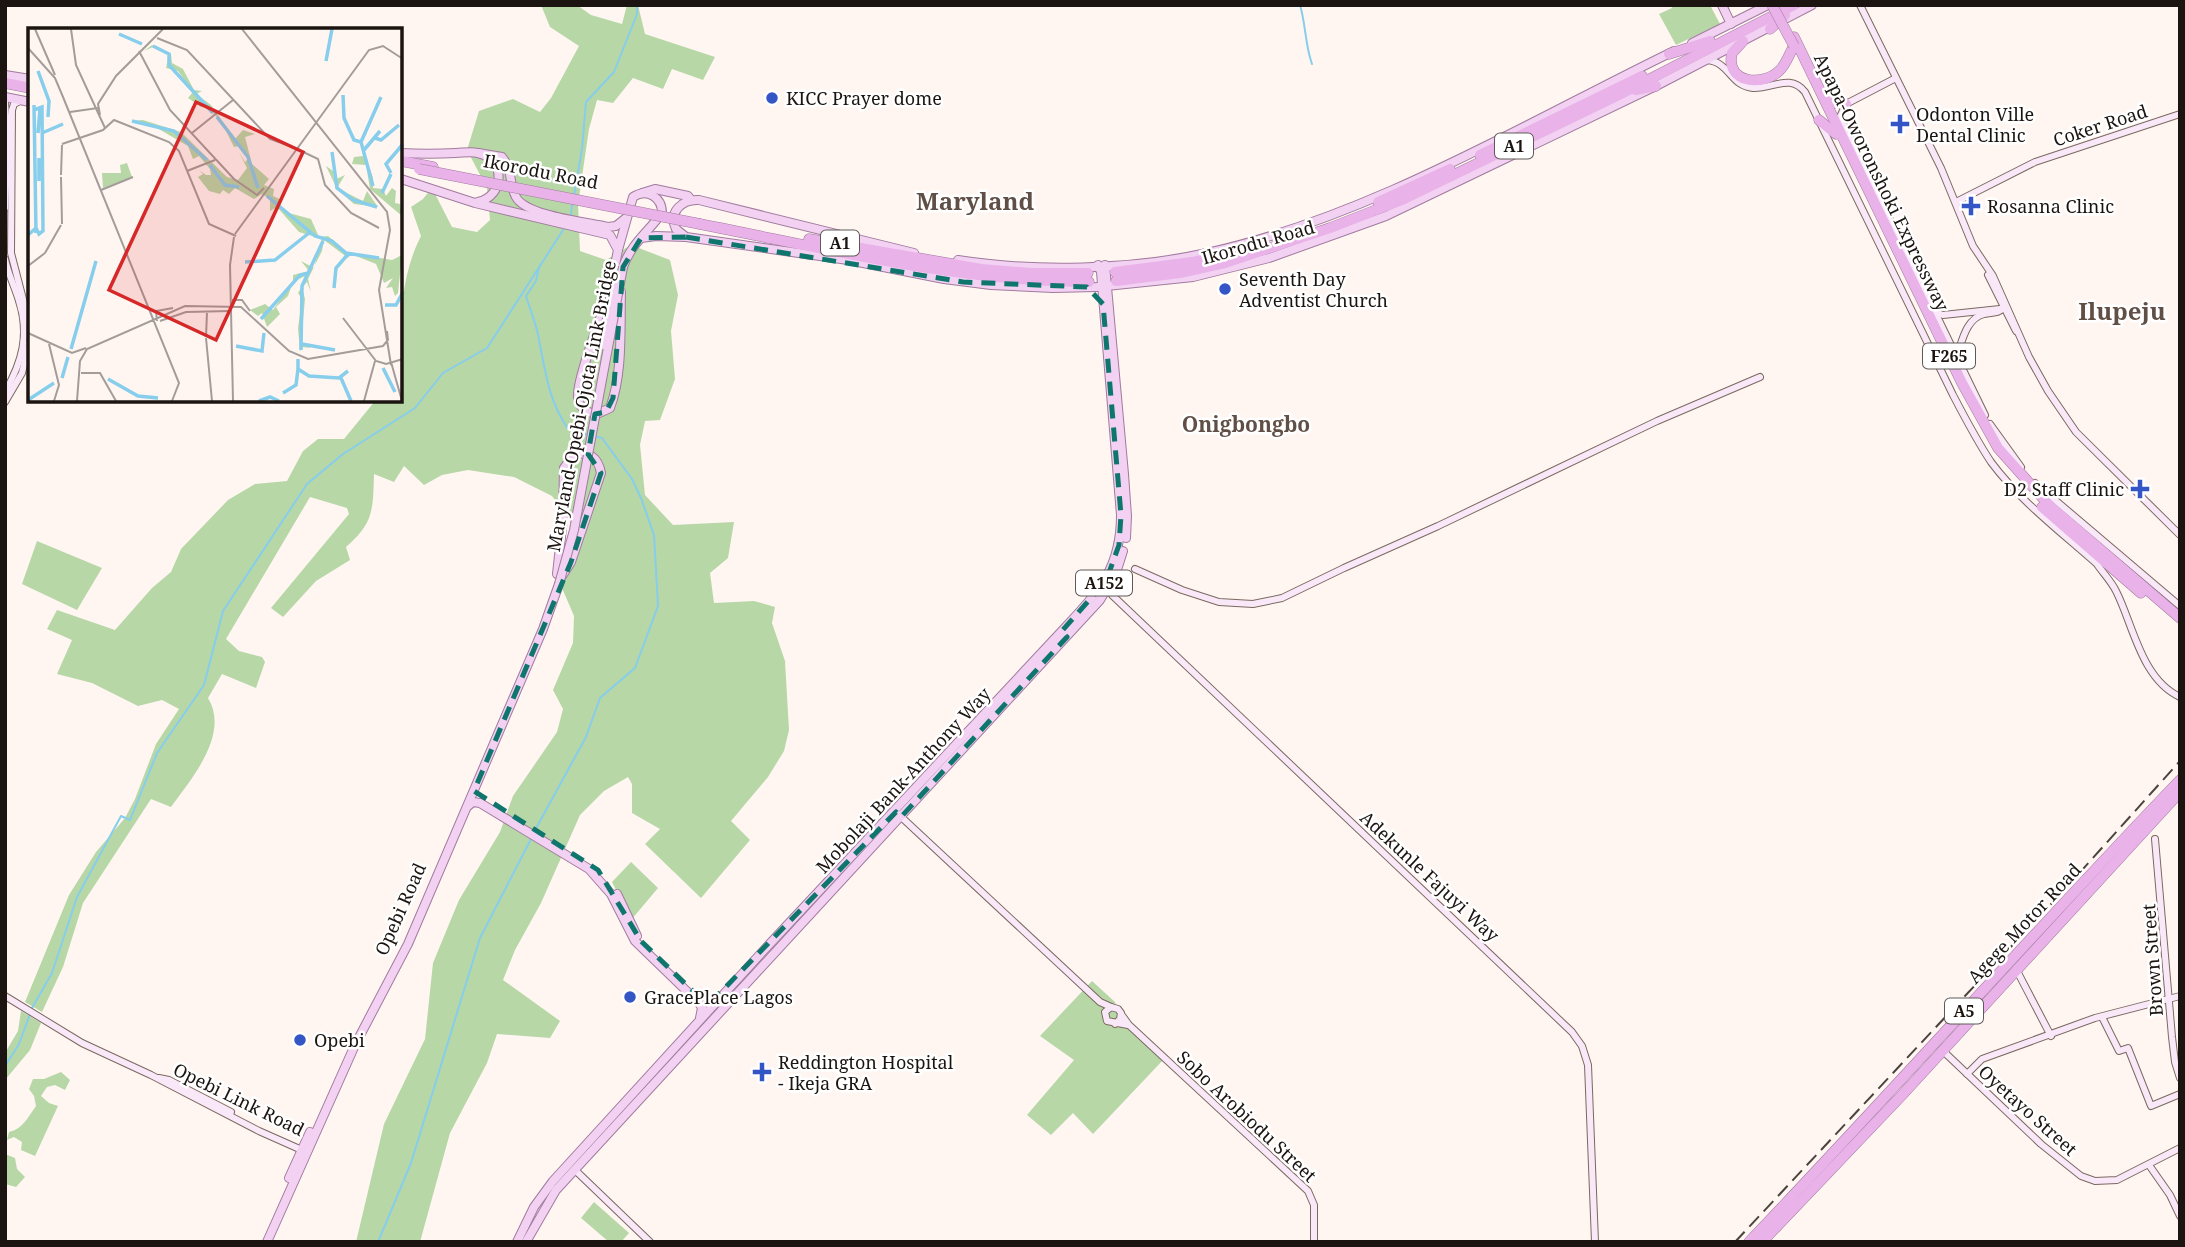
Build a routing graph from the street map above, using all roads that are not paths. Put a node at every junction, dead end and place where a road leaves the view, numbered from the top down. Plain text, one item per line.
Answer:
1 (1722, 5) edge
2 (1770, 5) edge
3 (1780, 5) edge
4 (1795, 5) edge
5 (1812, 5) edge
6 (1858, 5) edge
7 (1731, 24) junction
8 (1770, 29) junction
9 (1710, 41) junction
10 (1743, 41) junction
11 (1794, 41) junction
12 (1669, 54) junction
13 (1707, 60) junction
14 (5, 75) edge
15 (28, 79) edge
16 (1894, 79) junction
17 (5, 83) edge
18 (1656, 86) junction
19 (28, 88) edge
20 (5, 89) edge
21 (1822, 93) junction
22 (1619, 95) junction
23 (5, 99) edge
24 (27, 99) edge
25 (1906, 100) junction
26 (1846, 104) junction
27 (2180, 114) edge
28 (1827, 126) junction
29 (1496, 140) junction
30 (1515, 145) junction
31 (478, 153) junction
32 (402, 154) edge
33 (1477, 156) junction
34 (402, 163) edge
35 (419, 163) junction
36 (1488, 167) junction
37 (1863, 173) junction
38 (402, 179) edge
39 (641, 193) junction
40 (691, 200) junction
41 (1956, 202) junction
42 (475, 203) junction
43 (5, 208) edge
44 (623, 221) junction
45 (699, 221) junction
46 (686, 237) junction
47 (641, 238) junction
48 (863, 242) junction
49 (835, 243) junction
50 (617, 246) junction
51 (822, 248) junction
52 (913, 253) junction
53 (5, 259) edge
54 (848, 260) junction
55 (926, 261) junction
56 (620, 265) junction
57 (1102, 265) junction
58 (936, 270) junction
59 (914, 273) junction
60 (1087, 277) junction
61 (1114, 279) junction
62 (617, 281) junction
63 (1106, 306) junction
64 (2006, 309) junction
65 (1934, 312) junction
66 (1994, 314) junction
67 (28, 319) edge
68 (2010, 323) junction
69 (2021, 339) junction
70 (28, 348) edge
71 (1956, 358) junction
72 (1760, 377) dead end
73 (5, 392) edge
74 (5, 401) edge
75 (591, 414) junction
76 (1121, 474) junction
77 (2064, 522) junction
78 (2180, 535) edge
79 (1135, 569) dead end
80 (558, 580) junction
81 (1111, 584) junction
82 (1112, 595) junction
83 (1100, 600) junction
84 (2180, 606) edge
85 (2180, 618) edge
86 (2180, 627) edge
87 (1064, 635) junction
88 (2180, 697) edge
89 (2180, 780) edge
90 (474, 791) junction
91 (2180, 792) edge
92 (486, 804) junction
93 (468, 806) junction
94 (898, 814) junction
95 (2155, 839) dead end
96 (582, 861) junction
97 (442, 862) junction
98 (767, 954) junction
99 (2016, 969) junction
100 (5, 996) edge
101 (2180, 996) edge
102 (721, 997) junction
103 (2169, 999) junction
104 (1100, 1002) junction
105 (1111, 1007) junction
106 (1104, 1014) junction
107 (1121, 1014) junction
108 (2102, 1017) junction
109 (699, 1022) junction
110 (1115, 1024) junction
111 (1129, 1026) junction
112 (2050, 1036) junction
113 (1939, 1047) junction
114 (1967, 1074) junction
115 (2180, 1078) edge
116 (2180, 1094) edge
117 (301, 1148) junction
118 (2180, 1148) edge
119 (2149, 1165) junction
120 (575, 1170) junction
121 (2180, 1216) edge
122 (265, 1242) edge
123 (517, 1242) edge
124 (526, 1242) edge
125 (650, 1242) edge
126 (1314, 1242) edge
127 (1595, 1242) edge
128 (1749, 1242) edge
129 (1762, 1242) edge

1 - 7 main road
2 - 7 main road, Ikorodu Road
2 - 11 highway, F265, bridge
3 - 9 highway, Ikorodu Road / A1
3 - 11 highway, Apapa-Oworonshoki Expressway / F265
4 - 8 highway
4 - 22 highway, Ikorodu Road / A1
5 - 8 main road, Ikorodu Road
6 - 16 street
6 - 25 street
7 - 12 main road, Ikorodu Road
8 - 10 main road, Ikorodu Road
9 - 12 highway
9 - 33 highway, Ikorodu Road / A1
10 - 11 highway
10 - 13 main road, Ikorodu Road
11 - 21 highway, Apapa-Oworonshoki Expressway / F265
11 - 28 highway, Apapa-Oworonshoki Expressway / F265
12 - 29 main road, Ikorodu Road
13 - 18 main road, Ikorodu Road
13 - 28 street, Apapa-Oworonshoki Expressway
14 - 15 main road
16 - 25 street
16 - 26 street
17 - 19 highway
18 - 22 highway
18 - 36 main road, Ikorodu Road
20 - 24 highway
21 - 26 highway
21 - 37 highway, Apapa-Oworonshoki Expressway / F265
22 - 30 highway, Ikorodu Road / A1
23 - 24 main road
23 - 43 street
24 - 67 street
25 - 41 street
26 - 37 street, Apapa-Oworonshoki Expressway
27 - 41 street, Coker Road
28 - 77 highway, Apapa-Oworonshoki Expressway / F265
29 - 33 highway
29 - 61 main road, Ikorodu Road
30 - 36 highway
30 - 61 highway, Ikorodu Road / A1
31 - 35 main road
31 - 42 main road
31 - 44 main road
32 - 35 main road
33 - 61 highway, Ikorodu Road / A1
34 - 35 highway, Ikorodu Road / A1
35 - 45 highway, Ikorodu Road / A1, bridge
36 - 61 main road, Ikorodu Road
37 - 65 street, Apapa-Oworonshoki Expressway
37 - 77 highway, Apapa-Oworonshoki Expressway / F265
38 - 42 main road, Maryland-Opebi-Ojota Link Bridge
39 - 40 main road, Ikorodu Road
39 - 44 main road, Maryland-Opebi-Ojota Link Bridge
39 - 47 main road, Maryland-Opebi-Ojota Link Bridge
40 - 46 main road
40 - 48 main road, Ikorodu Road
41 - 64 street
42 - 50 main road, Maryland-Opebi-Ojota Link Bridge
44 - 50 main road, Maryland-Opebi-Ojota Link Bridge
45 - 49 highway, Ikorodu Road / A1
45 - 51 highway, Ikorodu Road / A1
46 - 47 main road
46 - 54 main road, Ikorodu Road
47 - 56 main road, Maryland-Opebi-Ojota Link Bridge
48 - 49 highway
48 - 52 main road, Ikorodu Road
49 - 55 highway, Ikorodu Road / A1
50 - 56 main road, Maryland-Opebi-Ojota Link Bridge
51 - 54 highway
51 - 58 highway, Ikorodu Road / A1
52 - 55 highway
52 - 60 main road, Ikorodu Road
53 - 73 street
54 - 59 main road, Ikorodu Road
55 - 60 highway, Ikorodu Road / A1
56 - 62 main road, Maryland-Opebi-Ojota Link Bridge, bridge
57 - 60 main road, Ikorodu Road
57 - 61 main road, Mobolaji Bank-Anthony Way / A152
57 - 61 main road, Ikorodu Road
58 - 59 highway
58 - 60 highway, Ikorodu Road / A1
59 - 60 main road, Ikorodu Road
60 - 61 main road, Ikorodu Road
60 - 63 main road
61 - 63 main road, Mobolaji Bank-Anthony Way / A152
61 - 63 main road
62 - 75 main road, Maryland-Opebi-Ojota Link Bridge, bridge
62 - 75 main road, bridge
62 - 75 main road, bridge
62 - 80 main road, Maryland-Opebi-Ojota Link Bridge, bridge
63 - 76 main road, Mobolaji Bank-Anthony Way / A152
64 - 65 street
64 - 66 street
64 - 68 street
64 - 69 street
65 - 71 street, Apapa-Oworonshoki Expressway
66 - 68 street
66 - 71 street
68 - 69 street
69 - 78 street
70 - 74 street
71 - 77 street, Apapa-Oworonshoki Expressway
72 - 79 street
75 - 80 main road, Maryland-Opebi-Ojota Link Bridge, bridge
76 - 81 main road, Mobolaji Bank-Anthony Way / A152
76 - 87 main road, Mobolaji Bank-Anthony Way / A152
77 - 84 street, Apapa-Oworonshoki Expressway
77 - 85 highway, Apapa-Oworonshoki Expressway / F265
77 - 86 highway, Apapa-Oworonshoki Expressway / F265
77 - 88 street, Apapa-Oworonshoki Expressway
80 - 80 main road, bridge
80 - 90 main road
80 - 97 main road, Opebi Road
81 - 82 street
81 - 83 main road, Mobolaji Bank-Anthony Way / A152
82 - 83 street
82 - 127 street, Adekunle Fajuyi Way
83 - 87 main road, Mobolaji Bank-Anthony Way / A152
87 - 94 main road, Mobolaji Bank-Anthony Way / A152
89 - 113 highway, Agege Motor Road / A5
90 - 92 main road
90 - 93 main road, Opebi Road
91 - 99 highway, Agege Motor Road / A5
92 - 93 main road
92 - 96 main road
93 - 97 main road, Opebi Road
94 - 98 main road, Mobolaji Bank-Anthony Way / A152
94 - 104 street
95 - 103 street, Brown Street
96 - 102 main road
96 - 109 main road
97 - 117 main road, Opebi Road
97 - 117 main road, Opebi Road
98 - 102 main road, Mobolaji Bank-Anthony Way / A152
98 - 120 main road, Mobolaji Bank-Anthony Way / A152
99 - 112 street
99 - 113 highway, Agege Motor Road / A5
100 - 117 street, Opebi Link Road
101 - 103 street
102 - 109 main road, Mobolaji Bank-Anthony Way / A152
103 - 108 street
103 - 115 street, Brown Street
104 - 105 street
104 - 106 street
105 - 106 street
105 - 107 street
106 - 110 street
107 - 110 street
107 - 111 street, Sobo Arobiodu Street
108 - 112 street
108 - 116 street
109 - 123 main road, Mobolaji Bank-Anthony Way / A152
110 - 111 street
111 - 126 street, Sobo Arobiodu Street
112 - 114 street
113 - 114 street, Oyetayo Street
113 - 128 highway, Agege Motor Road / A5
113 - 129 highway, Agege Motor Road / A5
114 - 119 street, Oyetayo Street
117 - 122 main road, Opebi Road
117 - 122 main road, Opebi Road
118 - 119 street, Oyetayo Street
119 - 121 street
120 - 124 main road, Mobolaji Bank-Anthony Way / A152
120 - 125 street

